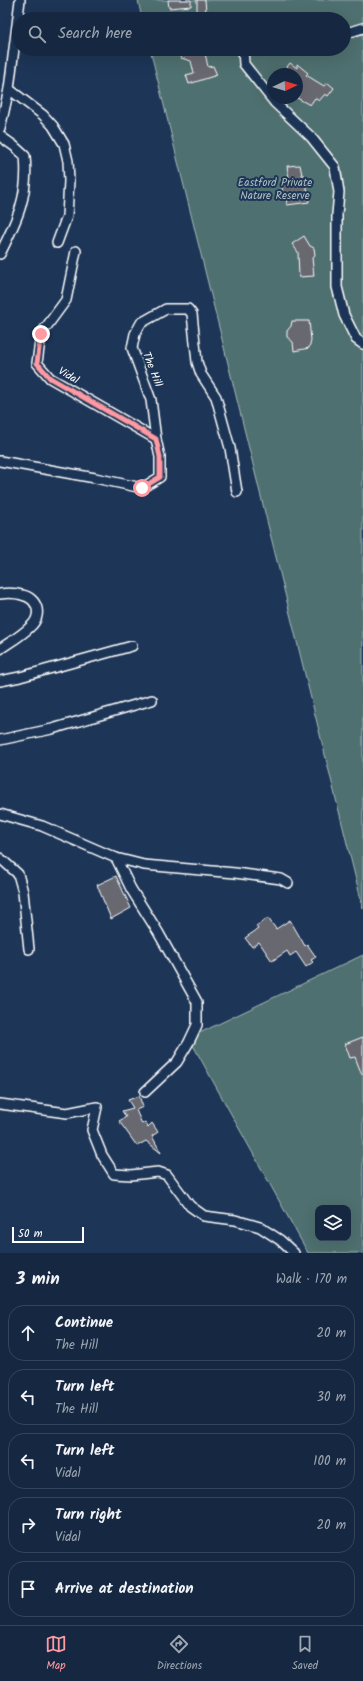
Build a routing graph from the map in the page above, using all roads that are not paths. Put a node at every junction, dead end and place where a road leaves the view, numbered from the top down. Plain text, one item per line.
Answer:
1 (20, 0) edge
2 (19, 12) edge
3 (363, 28) edge
4 (351, 32) edge
5 (13, 56) edge
6 (243, 56) edge
7 (9, 89) junction
8 (0, 129) edge
9 (0, 136) edge
10 (57, 242) dead end
11 (76, 251) dead end
12 (0, 254) edge
13 (363, 344) edge
14 (156, 439) junction
15 (0, 461) edge
16 (237, 492) dead end
17 (0, 594) edge
18 (132, 646) dead end
19 (0, 649) edge
20 (0, 681) edge
21 (152, 700) dead end
22 (0, 740) edge
23 (0, 814) edge
24 (0, 858) edge
25 (116, 858) junction
26 (288, 883) dead end
27 (29, 949) dead end
28 (145, 1092) dead end
29 (0, 1104) edge
30 (294, 1253) edge

1 - 2 street
3 - 4 street
5 - 7 street
6 - 13 street
7 - 8 street
7 - 10 street
9 - 12 street
11 - 14 street, Vidal
14 - 15 street, The Hill
14 - 16 street, The Hill
17 - 19 street
18 - 20 street
21 - 22 street
23 - 25 street
24 - 27 street
25 - 26 street
25 - 28 street
29 - 30 street

